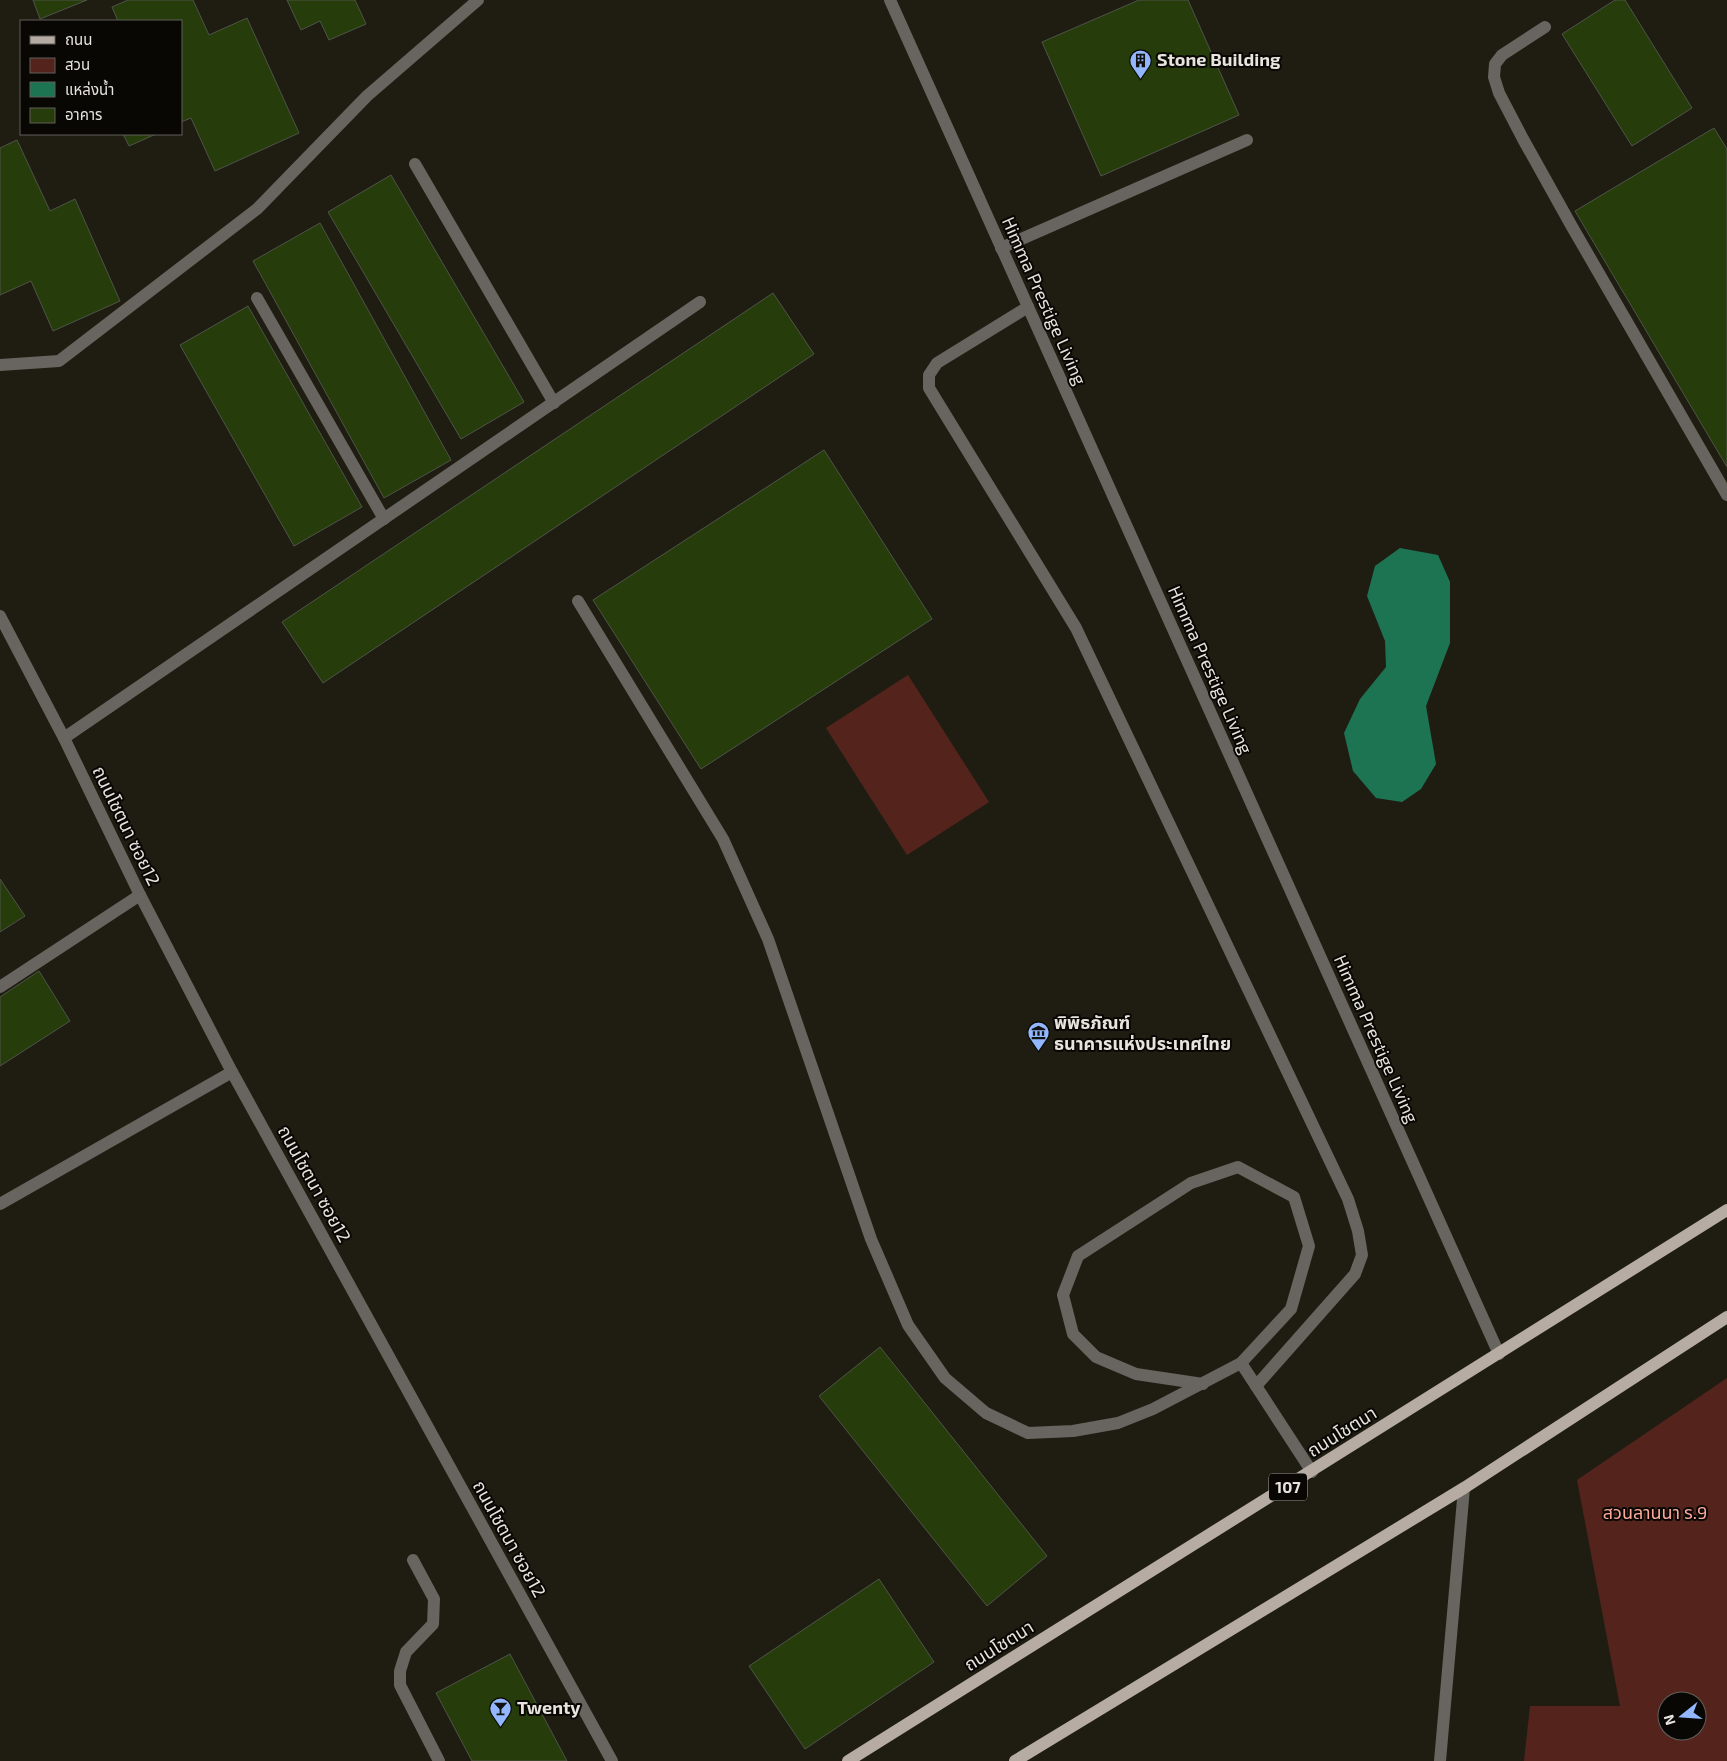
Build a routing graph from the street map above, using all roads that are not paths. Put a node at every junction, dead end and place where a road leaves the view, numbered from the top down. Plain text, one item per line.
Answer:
1 (478, 0) edge
2 (890, 0) edge
3 (1545, 27) dead end
4 (1247, 140) dead end
5 (415, 164) dead end
6 (1001, 248) junction
7 (257, 298) dead end
8 (700, 302) dead end
9 (1028, 308) junction
10 (0, 365) edge
11 (554, 403) junction
12 (1727, 495) edge
13 (384, 519) junction
14 (578, 601) dead end
15 (0, 616) edge
16 (64, 738) junction
17 (140, 895) junction
18 (0, 986) edge
19 (232, 1072) junction
20 (0, 1204) edge
21 (1727, 1210) edge
22 (1727, 1317) edge
23 (1498, 1354) junction
24 (1241, 1363) junction
25 (1202, 1384) junction
26 (1256, 1386) junction
27 (1312, 1472) junction
28 (1464, 1488) junction
29 (413, 1560) dead end
30 (439, 1761) edge
31 (612, 1761) edge
32 (848, 1761) edge
33 (1016, 1761) edge
34 (1440, 1761) edge

1 - 10 street
2 - 6 street, Himma Prestige Living
3 - 12 street
4 - 6 street
5 - 11 street
6 - 9 street, Himma Prestige Living
7 - 13 street
8 - 11 street
9 - 23 street, Himma Prestige Living
9 - 26 street
11 - 13 street
13 - 16 street
14 - 25 street
15 - 16 street, ถนนโชตนา ซอย12
16 - 17 street, ถนนโชตนา ซอย12
17 - 18 street
17 - 19 street, ถนนโชตนา ซอย12
19 - 20 street
19 - 31 street, ถนนโชตนา ซอย12
21 - 23 main road, ถนนโชตนา / 107
22 - 28 main road
23 - 27 main road, ถนนโชตนา / 107
24 - 25 street
24 - 25 street
24 - 26 street
26 - 27 street
27 - 32 main road, ถนนโชตนา / 107
28 - 33 main road
28 - 34 street
29 - 30 street

